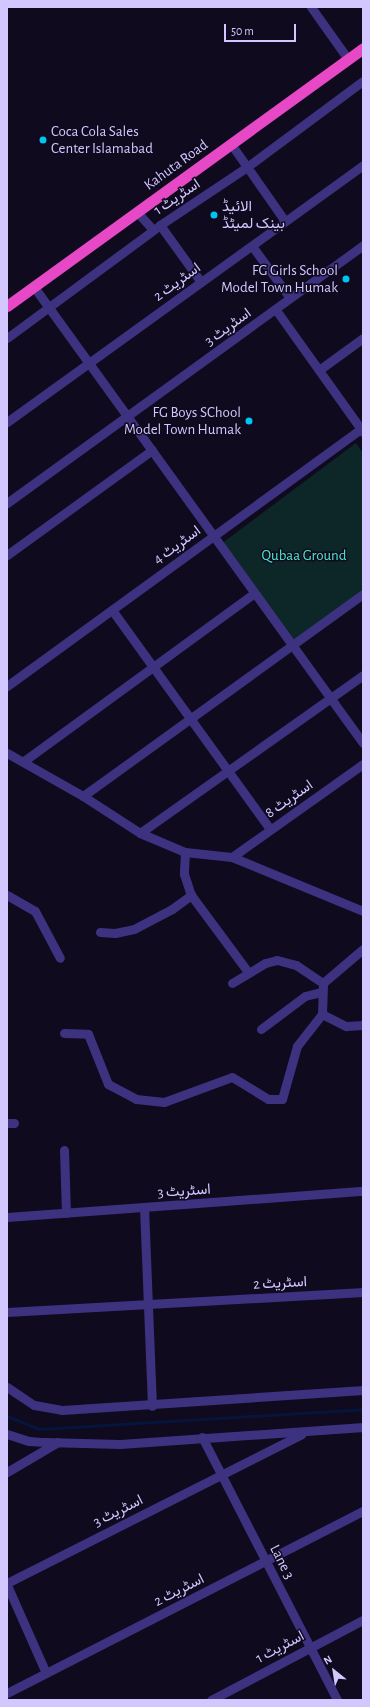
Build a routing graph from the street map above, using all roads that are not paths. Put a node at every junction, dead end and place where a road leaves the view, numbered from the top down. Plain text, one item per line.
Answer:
1 (310, 7) edge
2 (363, 48) edge
3 (348, 59) junction
4 (363, 80) edge
5 (231, 144) junction
6 (363, 165) edge
7 (247, 167) junction
8 (137, 212) junction
9 (285, 221) junction
10 (156, 227) junction
11 (363, 245) edge
12 (252, 246) junction
13 (201, 282) junction
14 (34, 287) junction
15 (290, 298) junction
16 (7, 306) edge
17 (49, 308) junction
18 (276, 310) junction
19 (7, 338) edge
20 (363, 338) edge
21 (88, 364) junction
22 (319, 370) junction
23 (127, 416) junction
24 (7, 422) edge
25 (362, 430) edge
26 (152, 450) junction
27 (7, 503) edge
28 (214, 535) junction
29 (7, 554) edge
30 (254, 593) junction
31 (363, 594) edge
32 (112, 610) junction
33 (293, 645) junction
34 (153, 667) junction
35 (363, 675) edge
36 (7, 686) edge
37 (332, 698) junction
38 (190, 720) junction
39 (363, 743) edge
40 (7, 753) edge
41 (24, 761) junction
42 (363, 764) edge
43 (227, 771) junction
44 (83, 796) junction
45 (270, 830) junction
46 (140, 834) junction
47 (185, 852) junction
48 (232, 857) junction
49 (7, 895) edge
50 (191, 895) junction
51 (363, 911) edge
52 (100, 932) dead end
53 (363, 948) edge
54 (60, 958) dead end
55 (248, 972) junction
56 (232, 983) dead end
57 (323, 983) junction
58 (321, 992) junction
59 (322, 1014) junction
60 (363, 1025) edge
61 (261, 1029) dead end
62 (64, 1033) dead end
63 (64, 1150) dead end
64 (363, 1192) edge
65 (144, 1207) junction
66 (66, 1213) junction
67 (7, 1217) edge
68 (363, 1292) edge
69 (148, 1304) junction
70 (7, 1312) edge
71 (7, 1387) edge
72 (363, 1390) edge
73 (152, 1406) junction
74 (363, 1427) edge
75 (306, 1432) junction
76 (7, 1434) edge
77 (202, 1437) junction
78 (58, 1442) junction
79 (7, 1472) edge
80 (221, 1474) junction
81 (363, 1511) edge
82 (266, 1561) junction
83 (7, 1584) edge
84 (363, 1620) edge
85 (310, 1648) junction
86 (46, 1673) junction
87 (7, 1693) edge
88 (210, 1700) edge
89 (337, 1700) edge

1 - 3 street
2 - 3 highway, Kahuta Road
3 - 5 highway, Kahuta Road
4 - 7 street, اسٹریٹ 1
5 - 7 street
5 - 8 highway, Kahuta Road
6 - 9 street, اسٹریٹ 2
7 - 9 street
7 - 10 street, اسٹریٹ 1
8 - 10 street
8 - 14 highway, Kahuta Road
9 - 12 street, اسٹریٹ 2
10 - 13 street
10 - 17 street, اسٹریٹ 1
11 - 15 street, اسٹریٹ 3
12 - 13 street, اسٹریٹ 2
12 - 15 street
13 - 21 street, اسٹریٹ 2
14 - 16 highway, Kahuta Road
14 - 17 street
15 - 18 street, اسٹریٹ 3
17 - 19 street, اسٹریٹ 1
17 - 21 street
18 - 22 street
18 - 23 street, اسٹریٹ 3
20 - 22 street
21 - 23 street
21 - 24 street, اسٹریٹ 2
22 - 25 street
23 - 26 street
23 - 27 street, اسٹریٹ 3
25 - 28 street, اسٹریٹ 4
26 - 28 street
26 - 29 street
28 - 30 street
28 - 32 street, اسٹریٹ 4
30 - 33 street
30 - 34 street
31 - 33 street
32 - 34 street
32 - 36 street, اسٹریٹ 4
33 - 37 street
33 - 38 street
34 - 38 street
34 - 41 street
35 - 37 street
37 - 39 street
37 - 43 street
38 - 43 street
38 - 44 street
40 - 41 street
41 - 44 street
42 - 45 street, اسٹریٹ 8
43 - 45 street
43 - 46 street
44 - 46 street
45 - 48 street, اسٹریٹ 8
46 - 47 street
47 - 48 street
47 - 50 street
48 - 51 street
49 - 54 street
50 - 52 street
50 - 55 street
53 - 57 street
55 - 56 street
55 - 57 street
57 - 58 street
58 - 59 street
58 - 61 street
59 - 60 street
59 - 62 street
63 - 66 street
64 - 65 street, اسٹریٹ 3
65 - 66 street, اسٹریٹ 3
65 - 69 street
66 - 67 street, اسٹریٹ 3
68 - 69 street, اسٹریٹ 2
69 - 70 street, اسٹریٹ 2
69 - 73 street
71 - 73 street
72 - 73 street
74 - 75 street
75 - 77 street
75 - 80 street, اسٹریٹ 3
76 - 78 street
77 - 78 street
77 - 80 street, Lane 3
78 - 79 street
80 - 82 street, Lane 3
80 - 83 street, اسٹریٹ 3
81 - 82 street, اسٹریٹ 2
82 - 85 street, Lane 3
82 - 86 street, اسٹریٹ 2
83 - 86 street
84 - 85 street, اسٹریٹ 1
85 - 88 street, اسٹریٹ 1
85 - 89 street, Lane 3
86 - 87 street, اسٹریٹ 2

